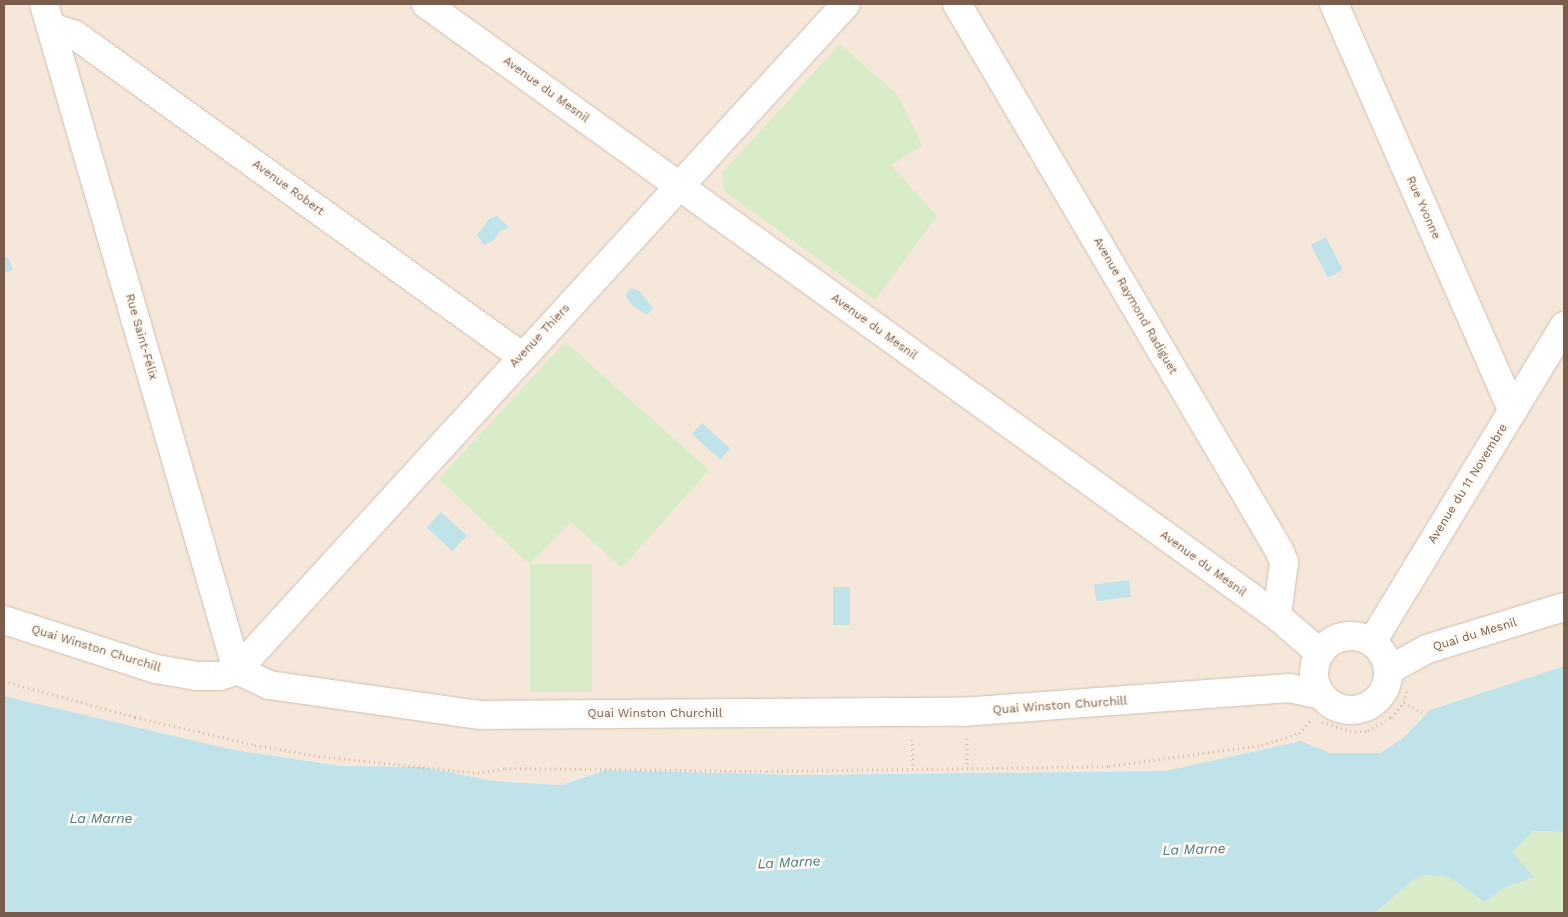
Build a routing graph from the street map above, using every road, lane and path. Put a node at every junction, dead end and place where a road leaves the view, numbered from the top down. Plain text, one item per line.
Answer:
1 (426, 4) edge
2 (846, 4) edge
3 (957, 4) edge
4 (1334, 4) edge
5 (47, 15) edge
6 (679, 186) junction
7 (1564, 326) edge
8 (521, 356) junction
9 (1514, 411) junction
10 (1564, 607) edge
11 (1276, 616) junction
12 (4, 620) edge
13 (1372, 642) junction
14 (1320, 653) junction
15 (238, 670) junction
16 (1399, 677) junction
17 (4, 681) edge
18 (1404, 702) junction
19 (1314, 708) junction
20 (1423, 713) dead end
21 (966, 730) dead end
22 (912, 731) dead end
23 (967, 767) junction
24 (913, 768) junction

1 - 6 street, Avenue du Mesnil
2 - 6 street, Avenue Thiers
3 - 11 street, Avenue Raymond Radiguet
4 - 9 street, Rue Yvonne
5 - 8 street, Avenue Robert
5 - 15 street, Rue Saint-Félix
6 - 8 street, Avenue Thiers
6 - 11 street, Avenue du Mesnil
7 - 9 street, Avenue du 11 Novembre
8 - 15 street, Avenue Thiers
9 - 13 street, Avenue du 11 Novembre
10 - 16 street, Quai du Mesnil
11 - 14 street, Avenue du Mesnil
12 - 15 street, Quai Winston Churchill
13 - 14 street
13 - 16 street
14 - 19 street
15 - 19 street, Quai Winston Churchill
16 - 18 path
16 - 19 street
17 - 24 path
18 - 19 path
18 - 20 path
19 - 23 path
21 - 23 path
22 - 24 path
23 - 24 path

